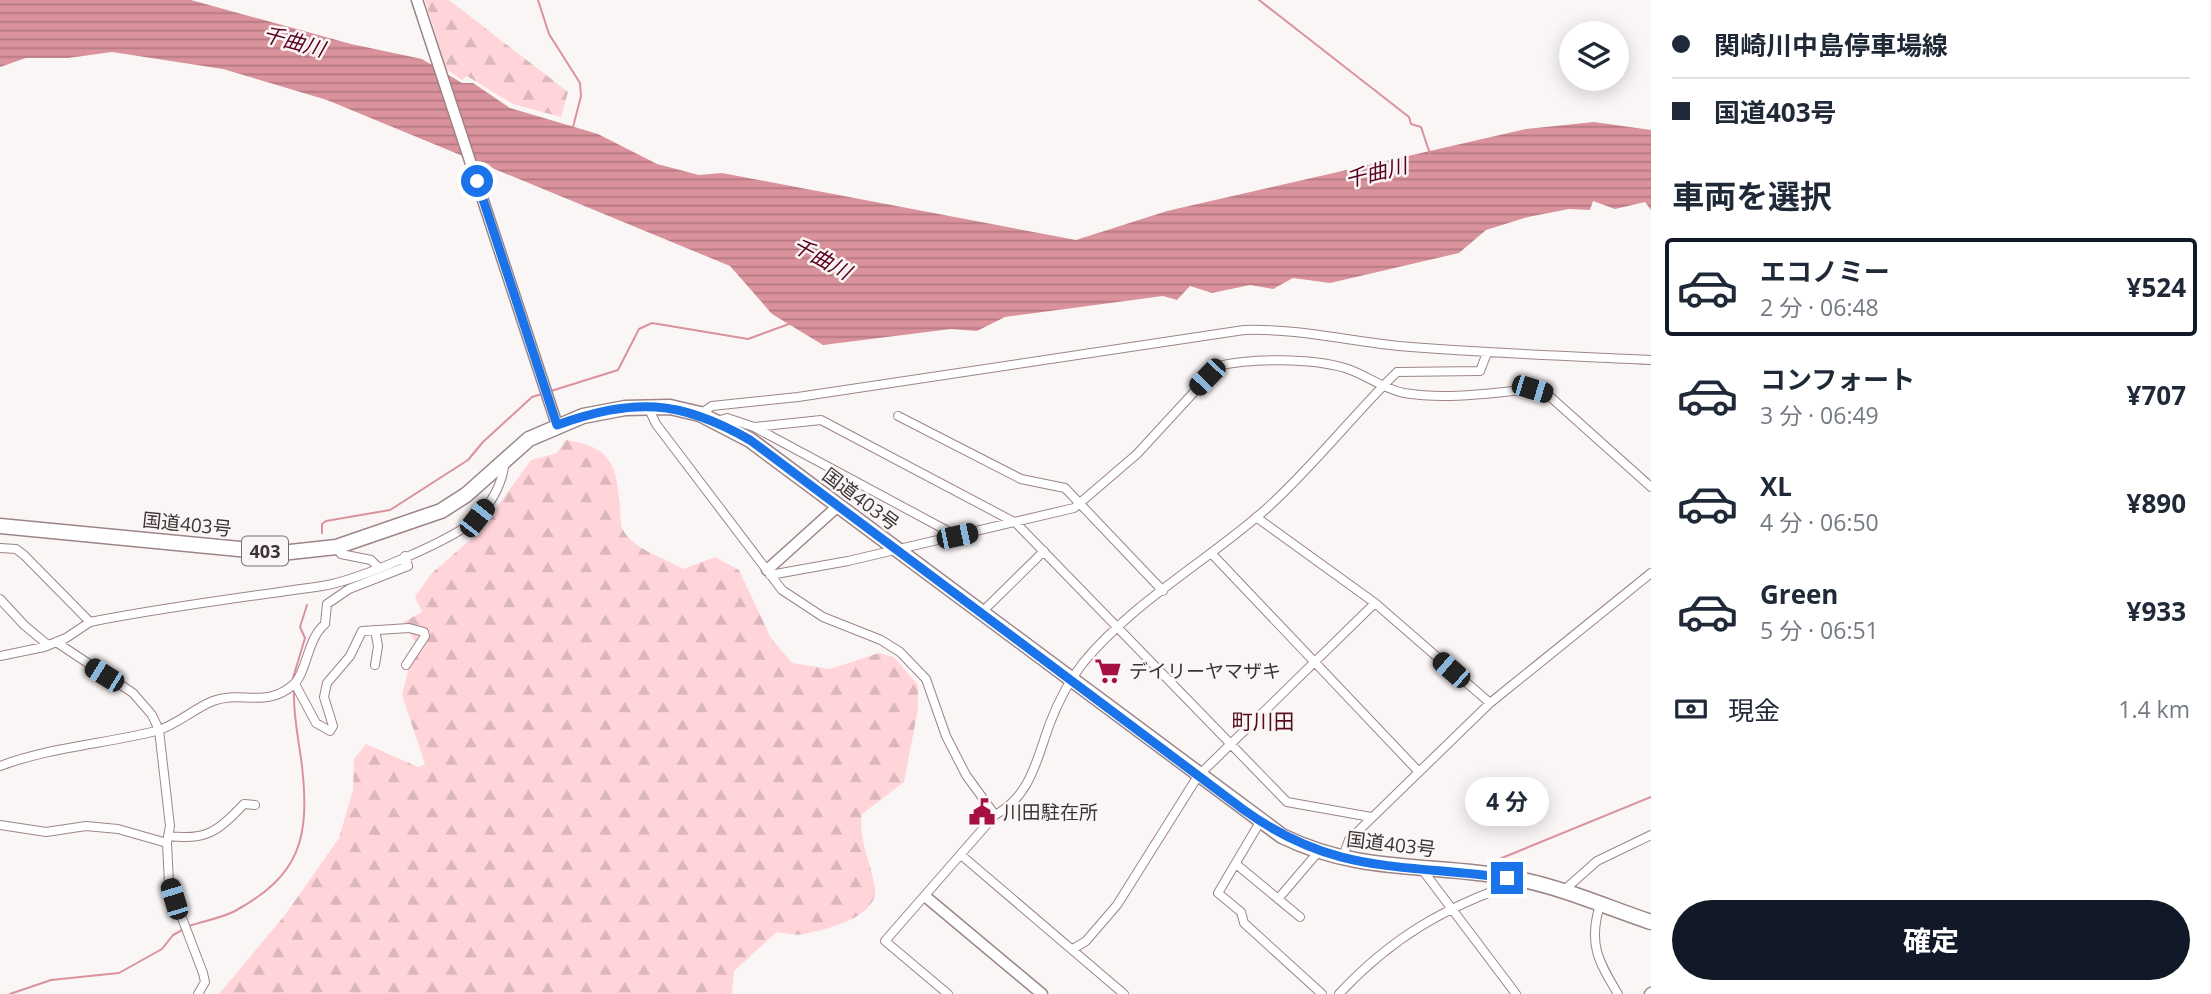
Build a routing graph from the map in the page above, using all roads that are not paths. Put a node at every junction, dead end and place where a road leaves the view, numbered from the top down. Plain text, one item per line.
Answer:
1 (417, 0) edge
2 (1488, 353) junction
3 (1651, 360) edge
4 (1383, 385) junction
5 (649, 407) junction
6 (670, 407) junction
7 (700, 414) junction
8 (898, 416) dead end
9 (555, 420) junction
10 (654, 421) junction
11 (717, 421) junction
12 (754, 426) junction
13 (506, 457) junction
14 (1651, 487) edge
15 (1081, 504) junction
16 (838, 506) junction
17 (1256, 517) junction
18 (1016, 523) junction
19 (0, 526) edge
20 (957, 536) junction
21 (336, 547) junction
22 (0, 548) edge
23 (897, 550) junction
24 (1044, 551) junction
25 (1212, 554) junction
26 (405, 555) junction
27 (377, 567) junction
28 (768, 573) junction
29 (1651, 573) edge
30 (1163, 591) junction
31 (0, 598) edge
32 (1375, 603) junction
33 (980, 614) junction
34 (90, 622) junction
35 (1118, 626) junction
36 (375, 630) junction
37 (52, 643) junction
38 (0, 656) edge
39 (1314, 661) junction
40 (375, 665) dead end
41 (406, 665) dead end
42 (1070, 680) junction
43 (295, 684) junction
44 (1490, 703) junction
45 (159, 730) junction
46 (1230, 744) junction
47 (0, 766) edge
48 (1419, 772) junction
49 (1198, 776) junction
50 (255, 805) dead end
51 (995, 815) junction
52 (1371, 817) junction
53 (1260, 822) junction
54 (0, 825) edge
55 (1651, 835) edge
56 (168, 840) junction
57 (1319, 851) junction
58 (961, 855) junction
59 (1342, 859) junction
60 (1236, 864) junction
61 (1421, 868) junction
62 (1525, 880) junction
63 (1562, 892) junction
64 (926, 897) junction
65 (1278, 899) junction
66 (1600, 905) junction
67 (1450, 908) junction
68 (1300, 916) dead end
69 (1651, 922) edge
70 (1073, 949) junction
71 (198, 994) edge
72 (948, 994) edge
73 (1042, 994) edge
74 (1125, 994) edge
75 (1322, 994) edge
76 (1339, 994) edge
77 (1516, 994) edge
78 (1618, 994) edge

1 - 9 main road
2 - 3 street
2 - 4 street
2 - 7 street
4 - 14 street
4 - 15 street
4 - 17 street
5 - 6 highway, 国道403号 / 403
5 - 9 highway, 国道403号 / 403
5 - 10 street
6 - 7 highway, 国道403号 / 403
6 - 10 street
7 - 11 highway, 国道403号 / 403
8 - 15 street
9 - 13 highway, 国道403号 / 403
10 - 28 street
11 - 12 street
11 - 16 highway, 国道403号 / 403
12 - 18 street
12 - 20 street
13 - 21 highway, 国道403号 / 403
13 - 26 street
15 - 18 street
15 - 30 street
16 - 23 highway, 国道403号 / 403
16 - 28 main road
17 - 25 street
17 - 32 street
18 - 20 street
18 - 24 street
19 - 21 highway, 国道403号 / 403
20 - 23 street
21 - 27 street
22 - 34 street
23 - 28 street
23 - 33 highway, 国道403号 / 403
24 - 33 street
24 - 35 street
25 - 30 street
25 - 39 street
26 - 27 street
26 - 43 street
27 - 34 street
28 - 51 street
29 - 44 street
30 - 35 street
31 - 37 street
32 - 39 street
32 - 44 street
33 - 42 highway, 国道403号 / 403
34 - 37 street
35 - 42 street
35 - 46 street
36 - 40 street
36 - 41 street
36 - 43 street
37 - 38 street
37 - 45 street
39 - 46 street
39 - 48 street
42 - 49 highway, 国道403号 / 403
42 - 51 street
43 - 45 street
44 - 48 street
45 - 47 street
45 - 56 street
46 - 49 street
46 - 52 street
48 - 52 street
49 - 53 highway, 国道403号 / 403
49 - 70 street
50 - 56 street
51 - 58 street
52 - 59 street
53 - 57 highway, 国道403号 / 403
53 - 60 street
54 - 56 street
55 - 63 street
56 - 71 street
57 - 59 highway, 国道403号 / 403
57 - 65 street
58 - 64 street
58 - 70 street
59 - 61 highway, 国道403号 / 403
60 - 65 street
60 - 75 street
61 - 62 highway, 国道403号 / 403
61 - 67 street
62 - 63 highway, 国道403号 / 403
62 - 67 street
63 - 66 highway, 国道403号 / 403
64 - 72 street
64 - 73 main road
65 - 68 street
66 - 69 highway, 国道403号 / 403
66 - 78 street
67 - 76 street
67 - 77 street
70 - 74 street

